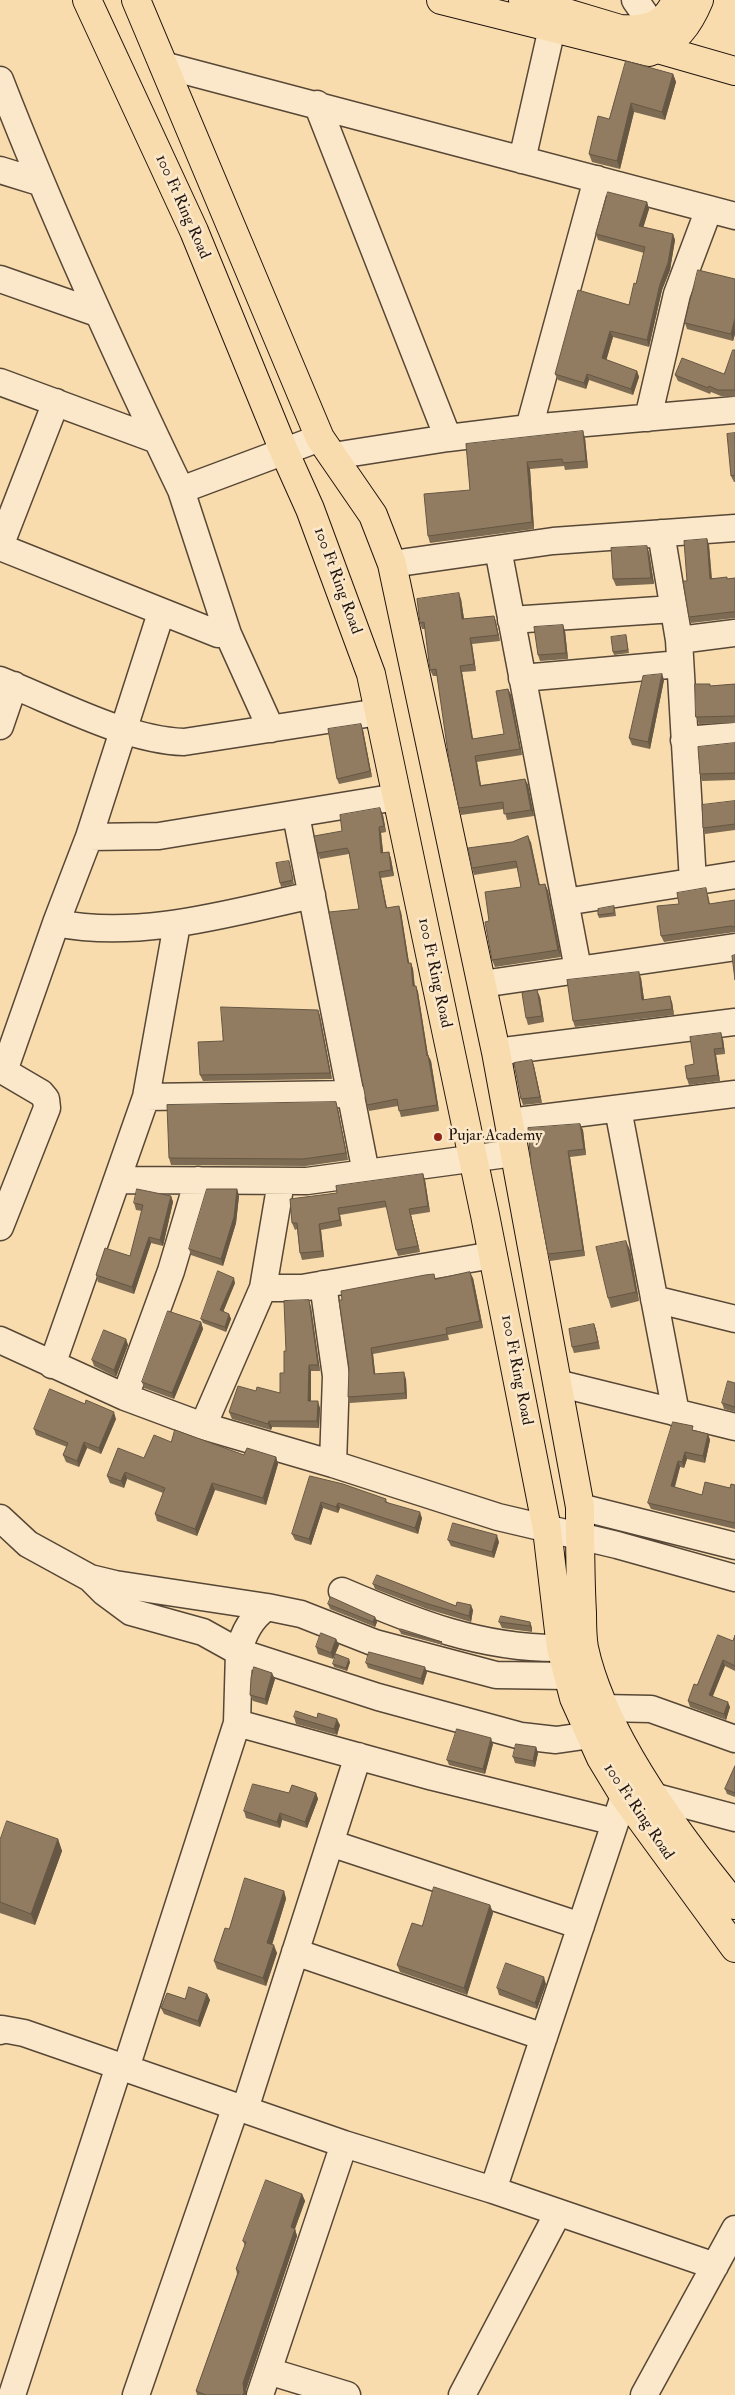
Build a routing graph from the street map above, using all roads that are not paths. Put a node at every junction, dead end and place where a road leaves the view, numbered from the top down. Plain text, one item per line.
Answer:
1 (87, 0) edge
2 (136, 0) edge
3 (441, 0) edge
4 (523, 0) edge
5 (635, 0) edge
6 (699, 0) edge
7 (661, 25) edge
8 (552, 28) junction
9 (735, 53) edge
10 (163, 64) junction
11 (735, 71) edge
12 (0, 80) edge
13 (316, 104) junction
14 (522, 160) junction
15 (0, 170) edge
16 (597, 179) junction
17 (39, 182) junction
18 (710, 209) junction
19 (735, 216) edge
20 (0, 279) edge
21 (97, 313) junction
22 (0, 382) edge
23 (56, 402) junction
24 (735, 410) edge
25 (648, 418) junction
26 (528, 428) junction
27 (448, 438) junction
28 (157, 440) junction
29 (326, 447) junction
30 (284, 451) junction
31 (181, 490) junction
32 (735, 528) edge
33 (662, 533) junction
34 (0, 547) edge
35 (498, 549) junction
36 (392, 564) junction
37 (673, 609) junction
38 (161, 613) junction
39 (511, 620) junction
40 (735, 633) edge
41 (228, 634) junction
42 (679, 652) junction
43 (522, 678) junction
44 (7, 683) edge
45 (379, 712) junction
46 (0, 726) edge
47 (271, 730) junction
48 (124, 731) junction
49 (735, 736) edge
50 (684, 740) junction
51 (397, 797) junction
52 (296, 815) junction
53 (89, 837) junction
54 (735, 875) edge
55 (693, 882) junction
56 (312, 895) junction
57 (565, 902) junction
58 (56, 923) junction
59 (177, 924) junction
60 (735, 947) edge
61 (578, 969) junction
62 (482, 984) junction
63 (735, 1022) edge
64 (496, 1052) junction
65 (2, 1070) edge
66 (352, 1094) junction
67 (735, 1094) edge
68 (146, 1097) junction
69 (618, 1108) junction
70 (509, 1122) junction
71 (514, 1153) junction
72 (473, 1158) junction
73 (366, 1173) junction
74 (116, 1180) junction
75 (198, 1180) junction
76 (281, 1182) junction
77 (0, 1227) edge
78 (493, 1255) junction
79 (323, 1284) junction
80 (263, 1288) junction
81 (654, 1299) junction
82 (735, 1319) edge
83 (0, 1340) edge
84 (52, 1365) junction
85 (557, 1384) junction
86 (125, 1396) junction
87 (676, 1413) junction
88 (203, 1426) junction
89 (735, 1427) edge
90 (333, 1464) junction
91 (580, 1507) junction
92 (0, 1518) edge
93 (548, 1529) junction
94 (580, 1537) junction
95 (735, 1546) edge
96 (90, 1578) junction
97 (735, 1578) edge
98 (342, 1591) dead end
99 (268, 1606) junction
100 (561, 1648) junction
101 (239, 1652) junction
102 (569, 1676) junction
103 (603, 1708) junction
104 (237, 1723) junction
105 (591, 1735) junction
106 (735, 1739) edge
107 (358, 1756) junction
108 (624, 1796) junction
109 (656, 1797) junction
110 (735, 1818) edge
111 (615, 1822) junction
112 (330, 1843) junction
113 (735, 1905) edge
114 (581, 1926) junction
115 (735, 1948) edge
116 (295, 1952) junction
117 (1, 2030) edge
118 (544, 2037) junction
119 (122, 2067) junction
120 (241, 2108) junction
121 (344, 2144) junction
122 (493, 2190) junction
123 (558, 2212) junction
124 (735, 2229) edge
125 (715, 2266) junction
126 (268, 2371) junction
127 (12, 2395) edge
128 (136, 2395) edge
129 (260, 2395) edge
130 (347, 2395) edge
131 (462, 2395) edge
132 (644, 2395) edge

1 - 30 main road, 100 Ft Ring Road
2 - 10 main road, 100 Ft Ring Road
3 - 8 main road
4 - 7 main road
5 - 7 street
6 - 7 main road
7 - 8 main road
7 - 9 main road
7 - 11 main road
8 - 14 street
10 - 13 street
10 - 29 main road, 100 Ft Ring Road
12 - 17 street
13 - 14 street
13 - 27 street
14 - 16 street
15 - 17 street
16 - 18 street
16 - 26 street
17 - 21 street
18 - 19 street
18 - 25 street
20 - 21 street
21 - 28 street
22 - 23 street
23 - 28 street
23 - 34 street
24 - 25 street
25 - 26 street
26 - 27 street
27 - 29 street
28 - 31 street
29 - 30 street
29 - 36 main road, 100 Ft Ring Road
30 - 31 street
30 - 45 main road, 100 Ft Ring Road
31 - 41 street
32 - 33 street
33 - 35 street
33 - 37 street
34 - 38 street
35 - 36 street
35 - 39 street
36 - 62 main road, 100 Ft Ring Road
37 - 39 street
37 - 42 street
38 - 41 street
38 - 48 street
39 - 43 street
40 - 42 street
41 - 47 street
42 - 43 street
42 - 50 street
43 - 57 street
44 - 46 street
44 - 48 street
45 - 47 street
45 - 51 main road, 100 Ft Ring Road
47 - 48 street
48 - 53 street
49 - 50 street
50 - 55 street
51 - 52 street
51 - 72 main road, 100 Ft Ring Road
52 - 53 street
52 - 56 street
53 - 58 street
54 - 55 street
55 - 57 street
56 - 59 street
56 - 66 street
57 - 61 street
58 - 59 street
58 - 65 street
59 - 68 street
60 - 61 street
61 - 62 street
62 - 64 main road, 100 Ft Ring Road
63 - 64 street
64 - 70 main road, 100 Ft Ring Road
65 - 77 street
66 - 68 street
66 - 73 street
67 - 69 street
68 - 74 street
69 - 70 street
69 - 81 street
70 - 71 main road, 100 Ft Ring Road
71 - 72 street
71 - 85 main road, 100 Ft Ring Road
72 - 73 street
72 - 78 main road, 100 Ft Ring Road
73 - 76 street
74 - 75 street
74 - 84 street
75 - 76 street
75 - 86 street
76 - 80 street
78 - 79 street
78 - 93 main road, 100 Ft Ring Road
79 - 80 street
79 - 90 street
80 - 88 street
81 - 82 street
81 - 87 street
83 - 84 street
84 - 86 street
85 - 87 street
85 - 91 main road, 100 Ft Ring Road
86 - 88 street
87 - 89 street
88 - 90 street
90 - 93 street
91 - 94 main road, 100 Ft Ring Road
91 - 95 street
92 - 96 street
93 - 94 street
93 - 100 main road, 100 Ft Ring Road
94 - 97 street
94 - 103 main road, 100 Ft Ring Road
96 - 99 street
96 - 101 street
98 - 100 street
99 - 101 street
99 - 102 street
100 - 102 main road, 100 Ft Ring Road
101 - 104 street
101 - 105 street
102 - 105 main road, 100 Ft Ring Road
103 - 106 street
103 - 109 main road, 100 Ft Ring Road
104 - 107 street
104 - 119 street
105 - 108 main road, 100 Ft Ring Road
107 - 111 street
107 - 112 street
108 - 111 street
108 - 115 main road, 100 Ft Ring Road
109 - 110 street
109 - 113 main road, 100 Ft Ring Road
111 - 114 street
112 - 114 street
112 - 116 street
114 - 118 street
116 - 118 street
116 - 120 street
117 - 119 street
118 - 122 street
119 - 120 street
119 - 127 street
120 - 121 street
120 - 128 street
121 - 122 street
121 - 126 street
122 - 123 street
123 - 125 street
123 - 131 street
124 - 125 street
125 - 132 street
126 - 129 street
126 - 130 street

